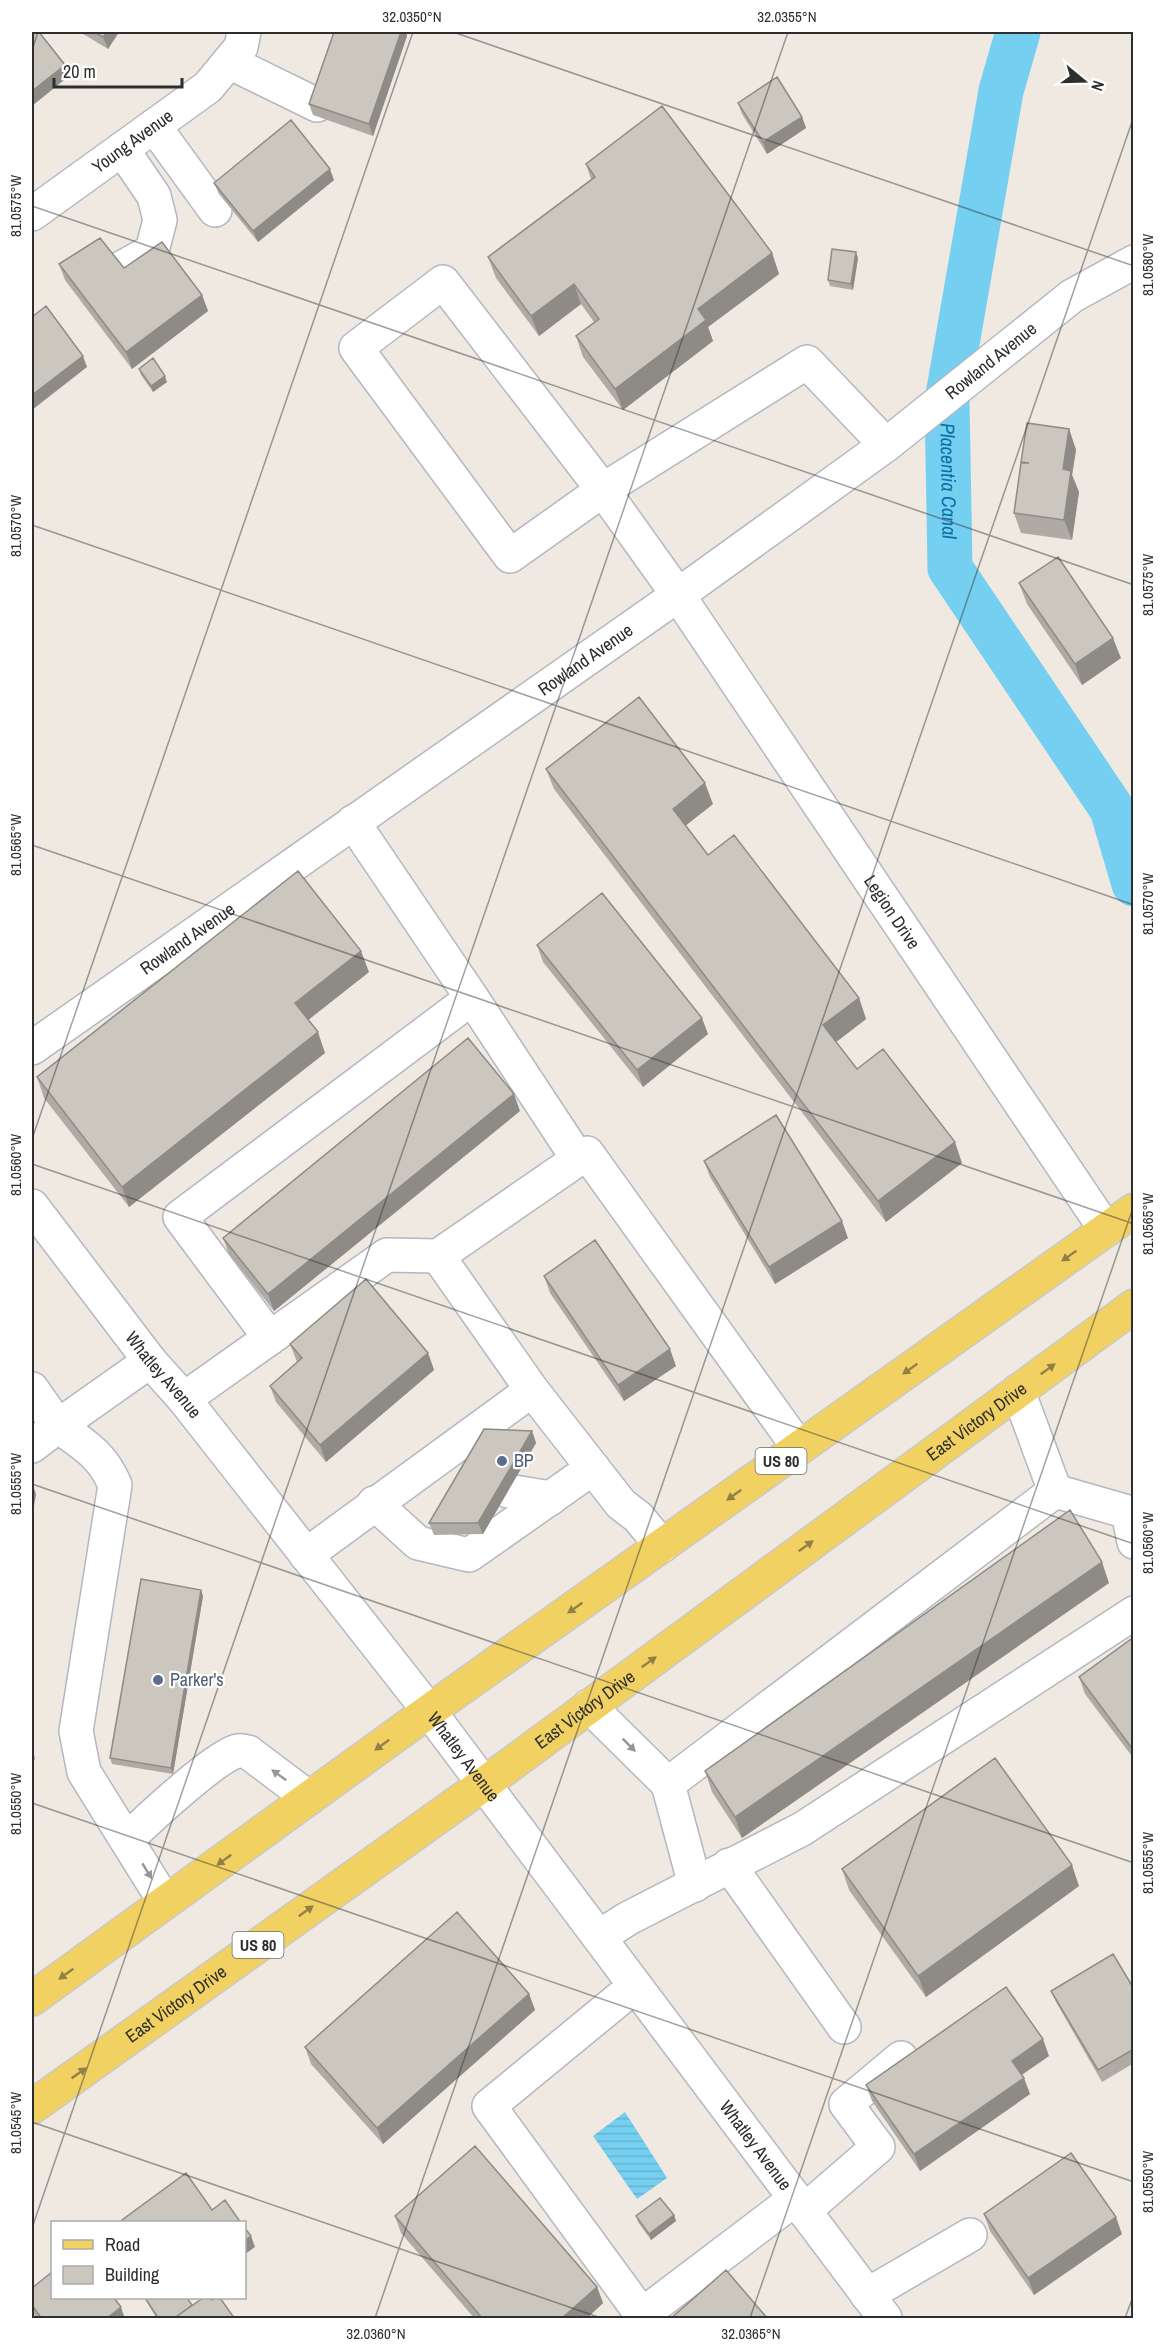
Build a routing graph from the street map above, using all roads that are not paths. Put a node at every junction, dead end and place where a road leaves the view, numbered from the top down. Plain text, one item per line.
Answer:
1 (244, 32) edge
2 (229, 62) junction
3 (317, 105) edge
4 (154, 126) junction
5 (122, 149) junction
6 (215, 210) dead end
7 (32, 214) edge
8 (1134, 262) edge
9 (118, 270) edge
10 (888, 444) junction
11 (603, 490) junction
12 (678, 595) junction
13 (354, 822) junction
14 (472, 998) junction
15 (32, 1048) edge
16 (578, 1159) junction
17 (32, 1206) edge
18 (1134, 1210) edge
19 (1106, 1230) junction
20 (438, 1256) junction
21 (1134, 1306) edge
22 (270, 1338) junction
23 (150, 1361) junction
24 (32, 1389) edge
25 (532, 1390) junction
26 (1018, 1391) junction
27 (184, 1399) junction
28 (58, 1426) junction
29 (32, 1446) edge
30 (799, 1448) junction
31 (593, 1468) junction
32 (414, 1476) junction
33 (454, 1482) edge
34 (508, 1491) edge
35 (1055, 1491) junction
36 (551, 1498) junction
37 (374, 1503) junction
38 (1134, 1542) edge
39 (662, 1546) junction
40 (306, 1554) junction
41 (1134, 1613) edge
42 (589, 1706) junction
43 (429, 1711) junction
44 (484, 1784) junction
45 (668, 1785) junction
46 (309, 1798) junction
47 (128, 1839) junction
48 (729, 1865) junction
49 (695, 1885) junction
50 (165, 1902) junction
51 (599, 1937) junction
52 (635, 1986) junction
53 (32, 1999) edge
54 (844, 2027) dead end
55 (902, 2058) edge
56 (32, 2107) edge
57 (800, 2205) junction
58 (970, 2235) dead end
59 (876, 2307) edge

1 - 2 street, Young Avenue
2 - 3 street
2 - 4 street, Young Avenue
4 - 5 street, Young Avenue
4 - 6 street
5 - 7 street, Young Avenue
5 - 9 street
8 - 10 street, Rowland Avenue
10 - 11 street
10 - 12 street, Rowland Avenue
11 - 11 street
11 - 12 street, Legion Drive
12 - 13 street, Rowland Avenue
12 - 19 street, Legion Drive
13 - 14 street
13 - 15 street, Rowland Avenue
14 - 16 street
14 - 22 street
16 - 20 street
16 - 30 street
17 - 23 street, Whatley Avenue
18 - 19 main road, US 80
19 -> 30 main road, US 80
20 - 22 street
20 - 25 street
26 -> 21 main road, East Victory Drive / US 80
22 - 27 street
23 - 27 street, Whatley Avenue
23 - 28 street
24 - 28 street
25 - 31 street
25 - 32 street
26 - 35 street
42 -> 26 main road, East Victory Drive / US 80
27 - 40 street, Whatley Avenue
28 - 29 street
28 - 47 street
30 -> 39 main road, US 80
31 - 36 street
31 - 39 street
32 - 33 street
32 - 37 street
34 - 36 street
35 - 38 street
35 - 45 street
36 - 37 street
37 - 40 street
39 -> 43 main road, US 80
40 - 43 street, Whatley Avenue
41 - 48 street
42 - 44 main road, East Victory Drive / US 80
42 -> 45 street
43 - 44 street, Whatley Avenue
43 -> 46 main road, US 80
44 - 51 street, Whatley Avenue
56 -> 44 main road, East Victory Drive / US 80
45 - 49 street
46 -> 47 street
46 -> 50 main road, US 80
47 -> 50 street
48 - 49 street
48 - 54 street
49 - 51 street
50 -> 53 main road, US 80
51 - 52 street, Whatley Avenue
52 - 57 street, Whatley Avenue
52 - 57 street
55 - 57 street
57 - 59 street, Whatley Avenue
58 - 59 street

